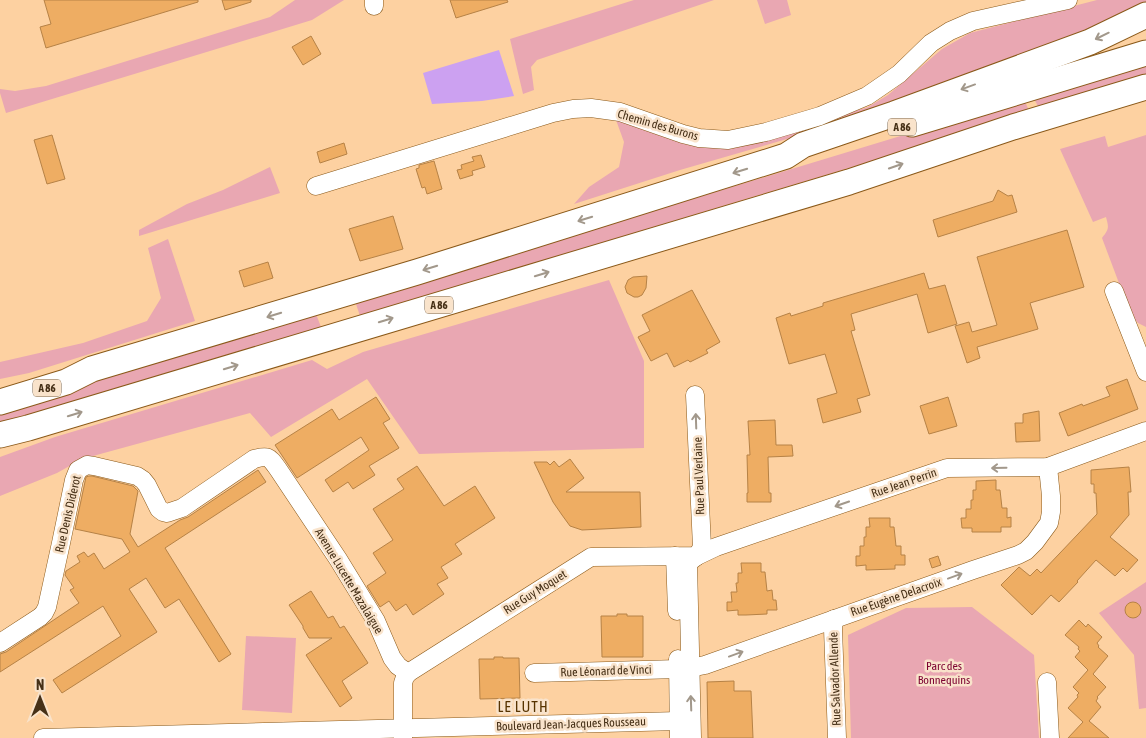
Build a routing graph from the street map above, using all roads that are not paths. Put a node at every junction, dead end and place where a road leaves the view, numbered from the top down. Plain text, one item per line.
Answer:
1 (1068, 0) edge
2 (1146, 15) edge
3 (1146, 53) edge
4 (1146, 87) edge
5 (1146, 106) edge
6 (1013, 127) junction
7 (786, 156) junction
8 (316, 186) dead end
9 (1114, 290) dead end
10 (1142, 345) edge
11 (92, 369) junction
12 (1146, 372) edge
13 (0, 387) edge
14 (695, 395) dead end
15 (0, 402) edge
16 (28, 428) junction
17 (1146, 430) edge
18 (0, 435) edge
19 (0, 448) edge
20 (270, 458) joint
21 (1048, 467) junction
22 (675, 556) junction
23 (697, 556) junction
24 (834, 620) junction
25 (0, 643) edge
26 (684, 669) junction
27 (408, 674) junction
28 (534, 674) dead end
29 (1047, 682) dead end
30 (679, 730) edge
31 (403, 733) edge
32 (43, 738) edge
33 (692, 738) edge
34 (837, 738) edge
35 (1050, 738) edge

1 - 8 street, Chemin des Burons
2 -> 7 highway
3 - 7 highway, A 86
4 - 6 highway, A 86
5 - 6 highway
16 -> 6 highway, A 86
7 -> 11 highway, A 86
9 - 10 street
10 - 12 street
11 - 13 highway
11 - 15 highway, A 86
23 -> 14 street, Rue Paul Verlaine
16 - 18 highway, A 86
16 - 19 highway
17 - 21 street, Rue Jean Perrin
20 - 25 street, Rue Denis Diderot
20 - 27 street, Avenue Lucette Mazalaigue
21 -> 23 street, Rue Jean Perrin
24 -> 21 street, Rue Eugène Delacroix
22 - 23 street
22 - 26 street
22 - 27 street, Rue Guy Moquet
23 - 26 street, Rue Paul Verlaine
26 -> 24 street, Rue Eugène Delacroix
24 - 34 street, Rue Salvador Allende
26 - 28 street, Rue Léonard de Vinci
26 - 30 street
33 -> 26 street
27 - 31 street
29 - 35 street
30 - 31 street, Boulevard Jean-Jacques Rousseau
31 - 32 street, Boulevard Jean-Jacques Rousseau

